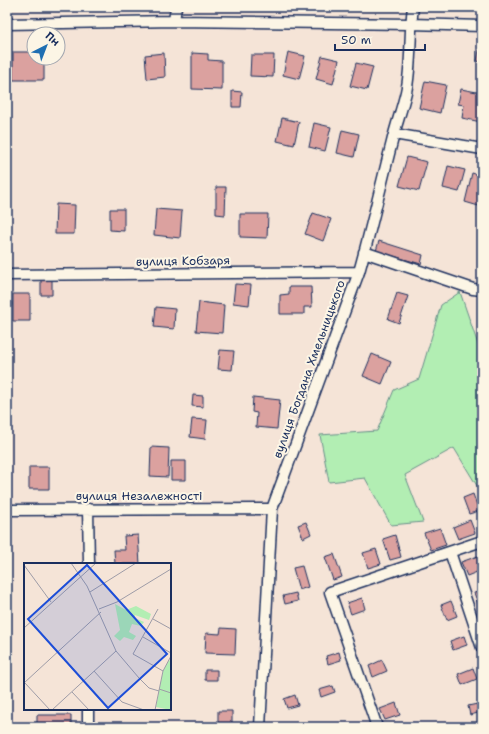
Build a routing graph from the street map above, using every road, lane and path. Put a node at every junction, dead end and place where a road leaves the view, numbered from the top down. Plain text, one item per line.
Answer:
1 (176, 7) edge
2 (413, 7) edge
3 (174, 21) junction
4 (7, 24) edge
5 (411, 24) junction
6 (482, 26) edge
7 (394, 134) junction
8 (482, 149) edge
9 (364, 252) junction
10 (359, 272) junction
11 (7, 275) edge
12 (482, 290) edge
13 (88, 509) junction
14 (272, 509) junction
15 (7, 510) edge
16 (482, 541) edge
17 (450, 552) junction
18 (89, 563) edge
19 (482, 648) edge
20 (88, 710) edge
21 (88, 727) edge
22 (260, 727) edge
23 (377, 727) edge

1 - 3 street
2 - 5 street, вулиця Богдана Хмельницького
3 - 4 street
3 - 5 street
5 - 6 street
5 - 7 street, вулиця Богдана Хмельницького
7 - 8 street
7 - 9 street, вулиця Богдана Хмельницького
9 - 10 street, вулиця Богдана Хмельницького
9 - 12 street
10 - 11 street, вулиця Кобзаря
10 - 14 street, вулиця Богдана Хмельницького
13 - 14 street, вулиця Незалежності
13 - 15 street, вулиця Незалежності
13 - 18 street
14 - 22 street, вулиця Богдана Хмельницького
16 - 17 street
17 - 19 street
17 - 23 street
20 - 21 street

